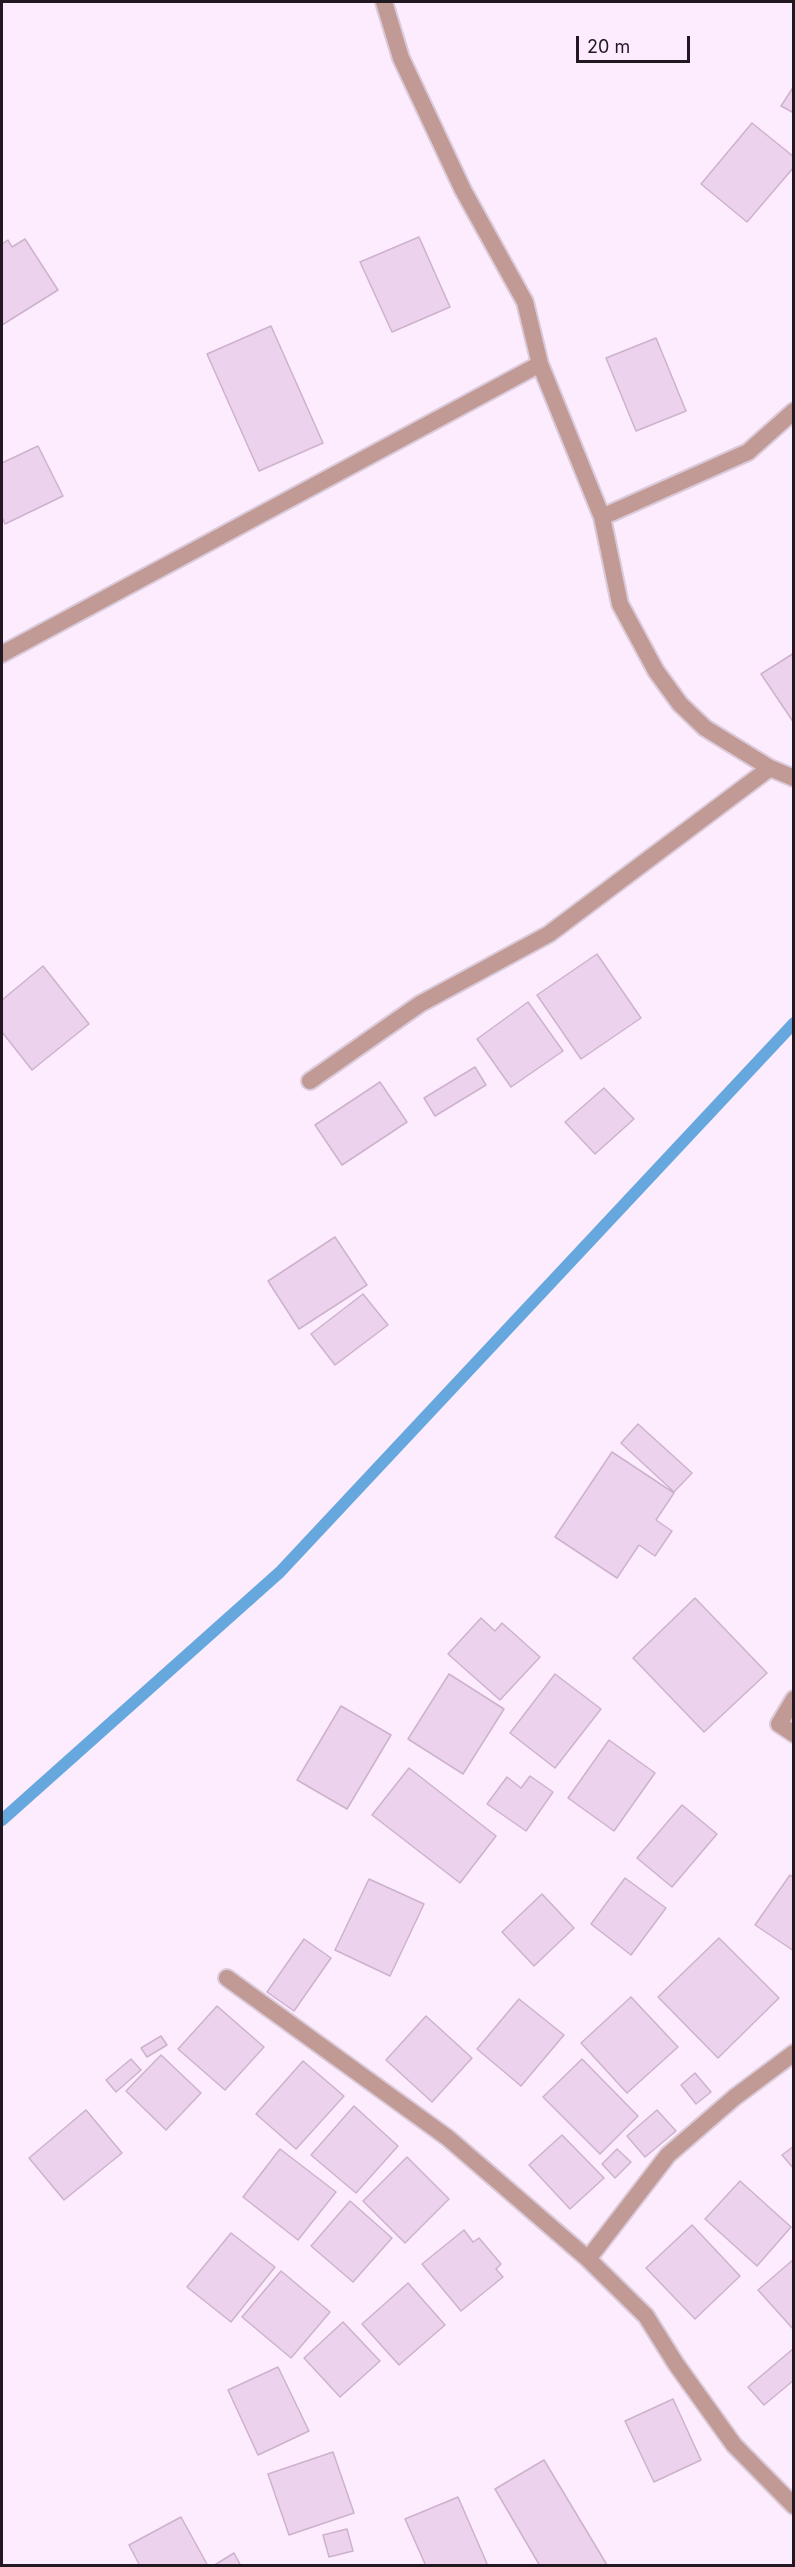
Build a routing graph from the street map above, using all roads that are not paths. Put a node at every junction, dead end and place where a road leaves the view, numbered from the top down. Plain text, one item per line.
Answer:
1 (384, 2) edge
2 (540, 364) junction
3 (794, 411) edge
4 (602, 517) junction
5 (2, 654) edge
6 (770, 768) junction
7 (794, 778) edge
8 (310, 1081) dead end
9 (794, 1699) edge
10 (794, 1734) edge
11 (227, 1978) dead end
12 (794, 2054) edge
13 (588, 2259) junction
14 (794, 2506) edge

1 - 2 street
2 - 4 street
2 - 5 street
3 - 4 street
4 - 6 street
6 - 7 street
6 - 8 street
9 - 10 street
11 - 13 street
12 - 13 street
13 - 14 street

